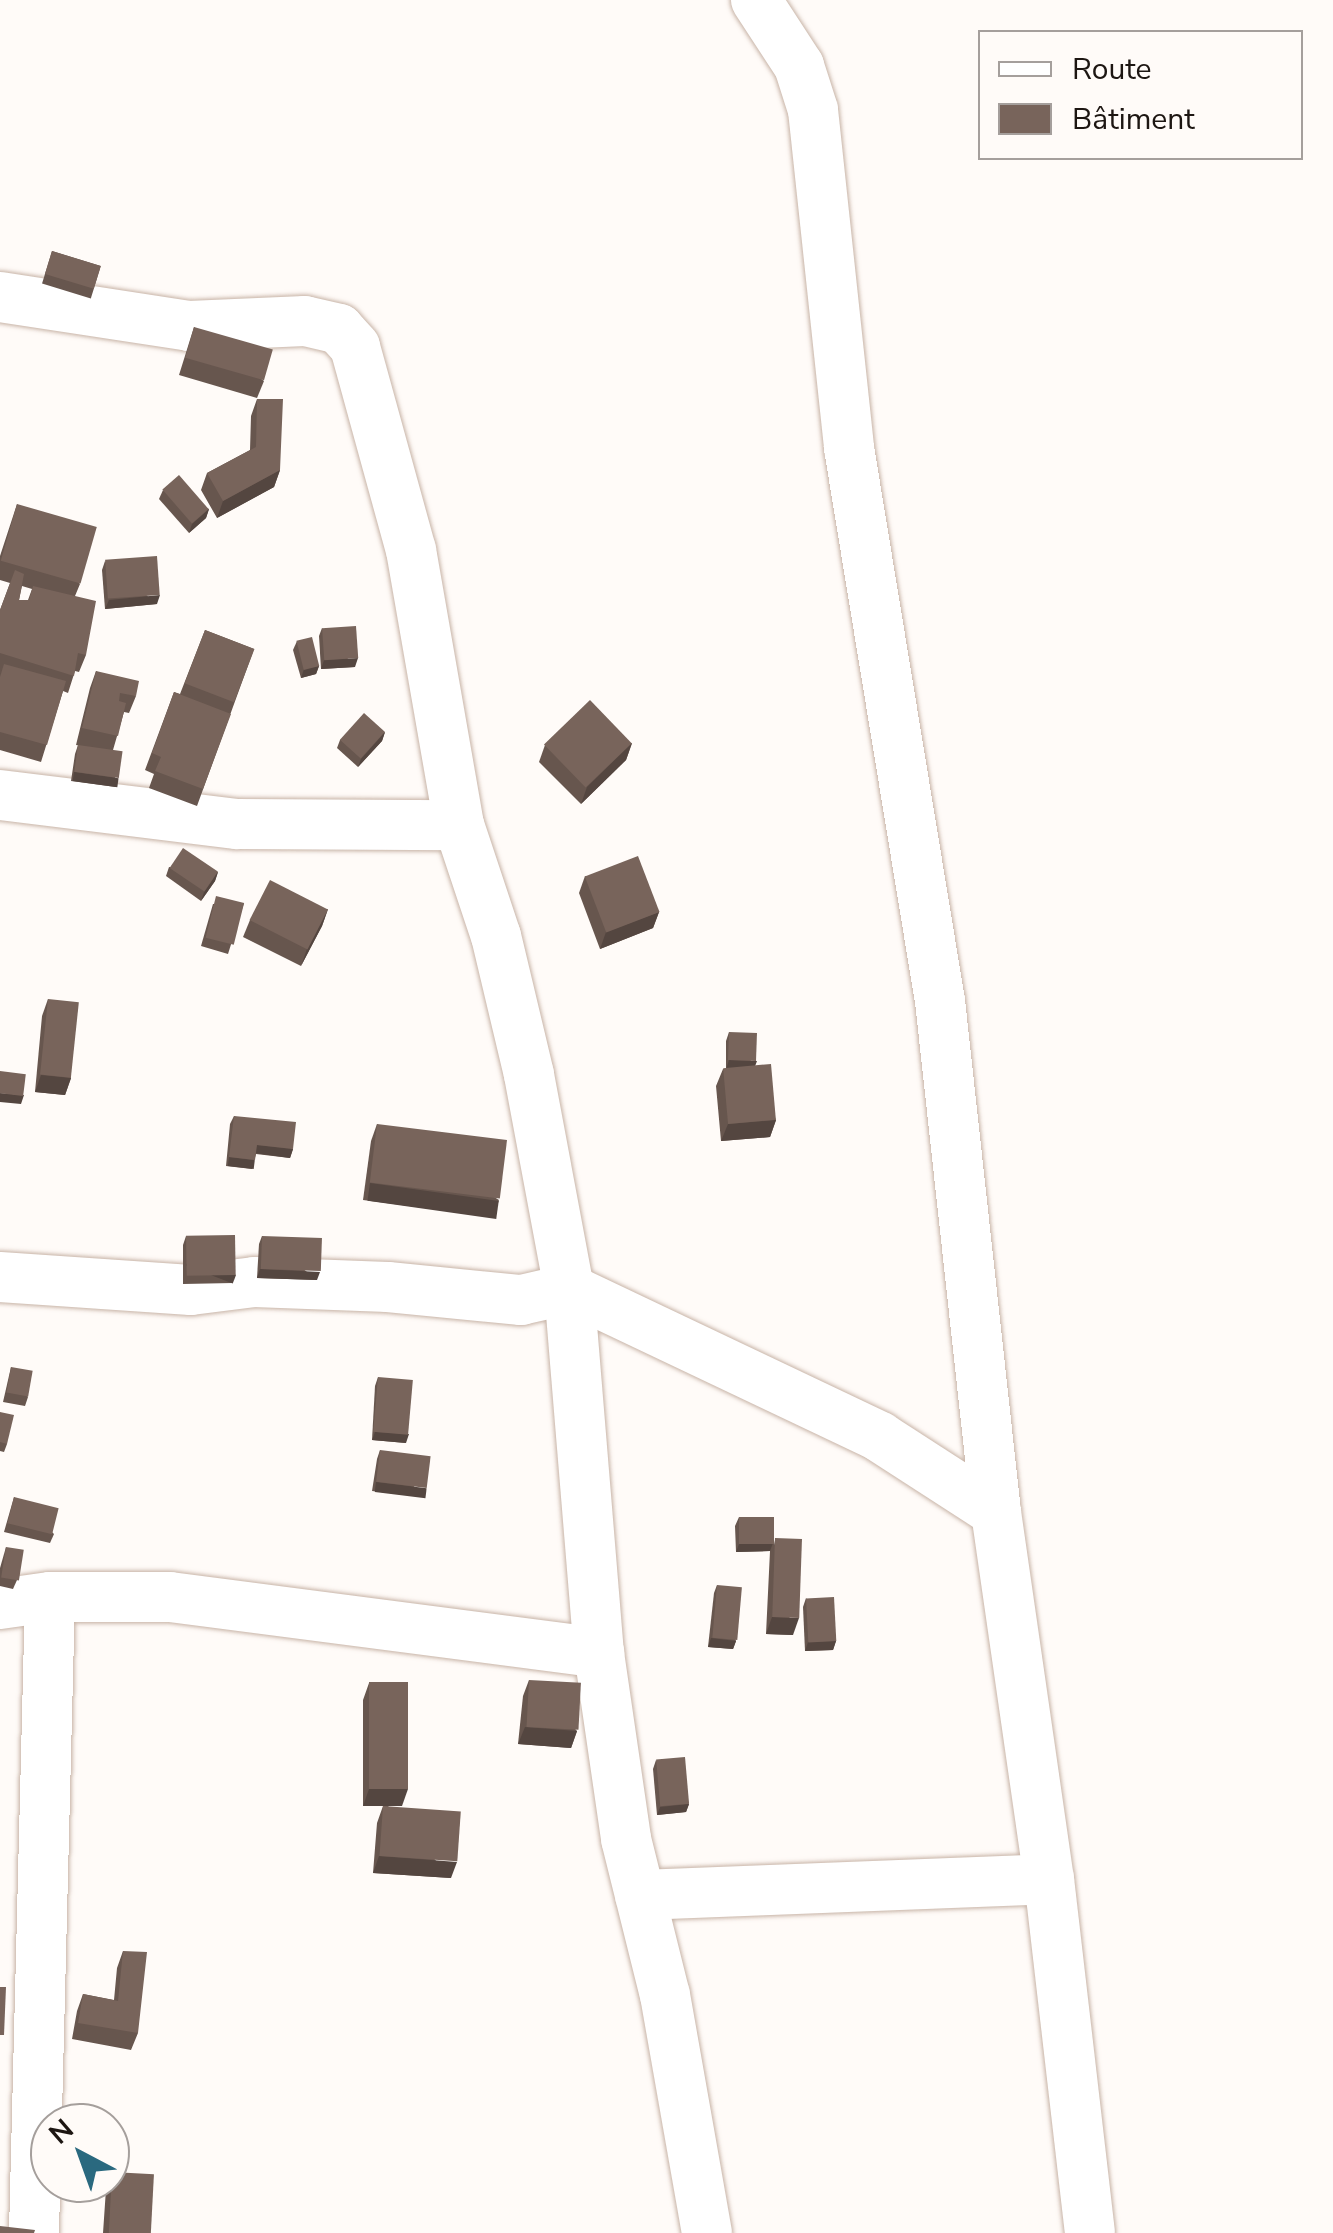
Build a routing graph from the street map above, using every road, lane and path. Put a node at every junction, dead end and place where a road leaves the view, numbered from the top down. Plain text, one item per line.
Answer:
1 (756, 0) edge
2 (0, 297) edge
3 (0, 795) edge
4 (459, 826) junction
5 (0, 1277) edge
6 (568, 1289) junction
7 (996, 1512) junction
8 (50, 1597) junction
9 (0, 1604) edge
10 (599, 1653) junction
11 (1049, 1879) junction
12 (640, 1895) junction
13 (34, 2233) edge
14 (707, 2233) edge
15 (1090, 2233) edge

1 - 7 street
2 - 4 street
3 - 4 street
4 - 6 street
5 - 6 street
6 - 7 street
6 - 10 street
7 - 11 street
8 - 9 street
8 - 10 street
8 - 13 street
10 - 12 street
11 - 12 street
11 - 15 street
12 - 14 street

